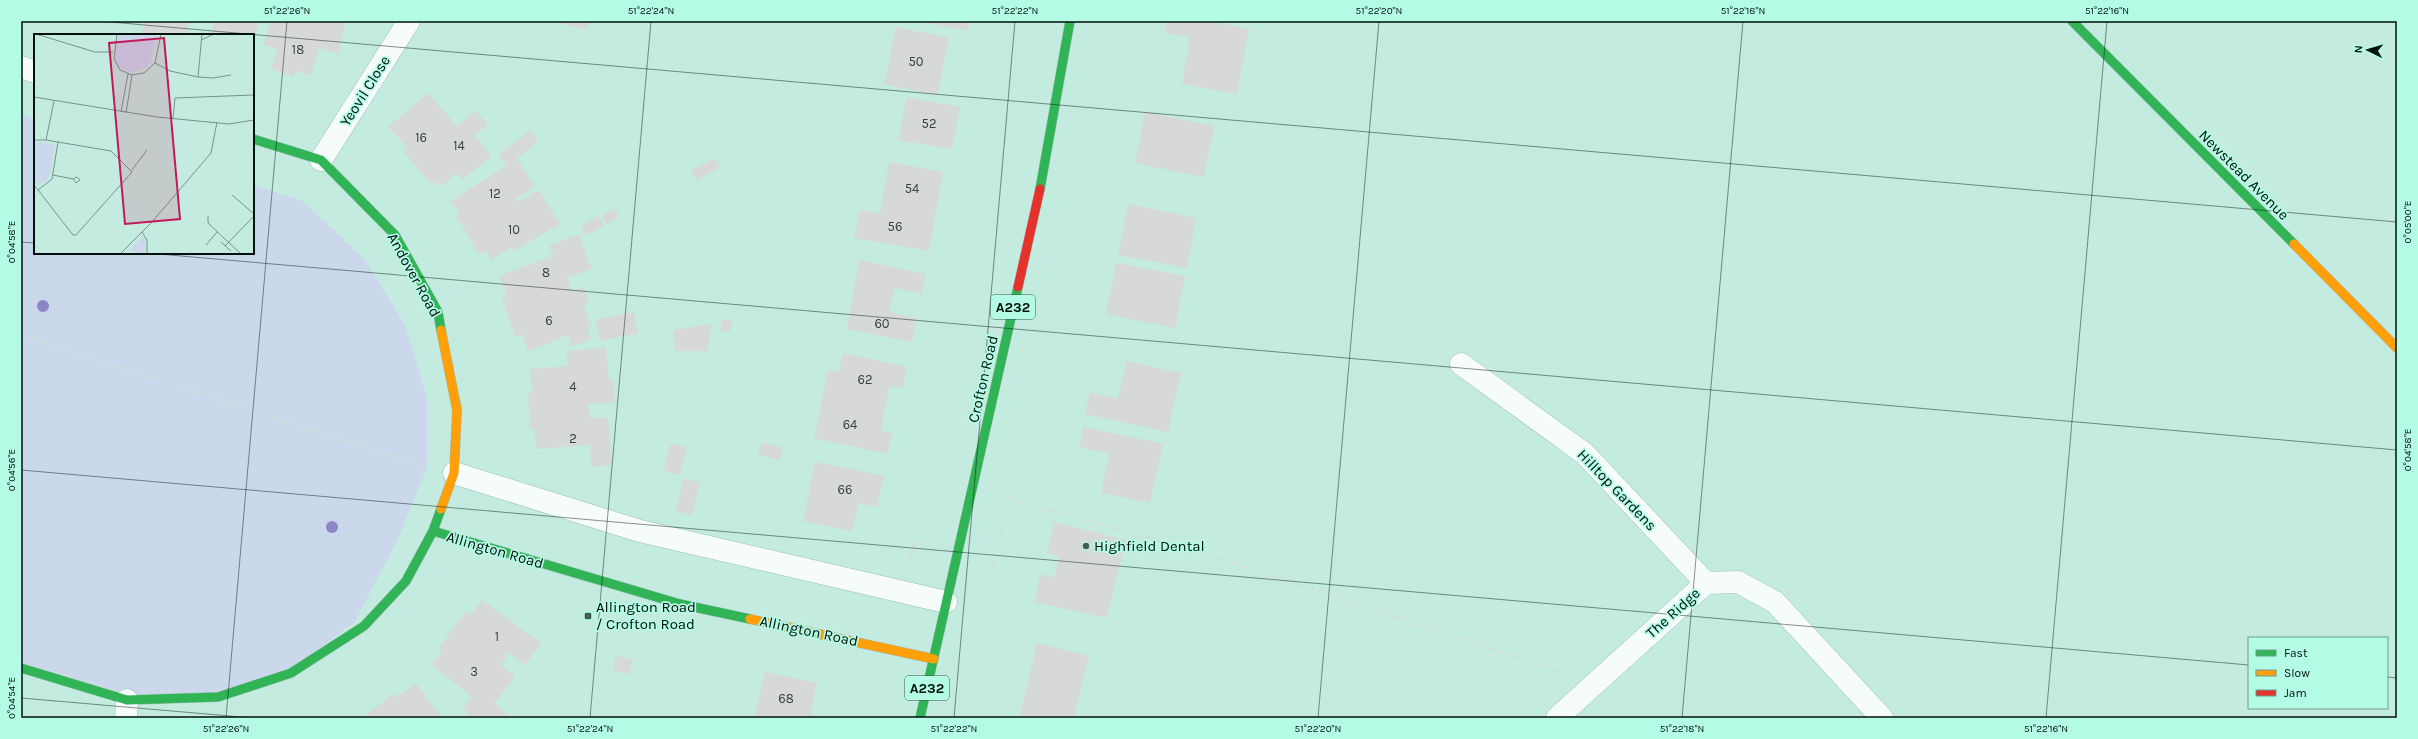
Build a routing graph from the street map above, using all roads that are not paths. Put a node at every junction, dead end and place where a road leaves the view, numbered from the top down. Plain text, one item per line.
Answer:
1 (409, 21) edge
2 (1070, 21) edge
3 (2072, 21) edge
4 (21, 67) edge
5 (34, 72) edge
6 (254, 139) edge
7 (321, 160) junction
8 (2397, 348) edge
9 (1461, 364) dead end
10 (454, 473) junction
11 (433, 531) junction
12 (1706, 583) junction
13 (946, 602) junction
14 (934, 659) junction
15 (21, 668) edge
16 (126, 709) edge
17 (920, 718) edge
18 (1557, 718) edge
19 (1882, 718) edge

1 - 7 street, Yeovil Close
2 - 13 street, Crofton Road / A232
3 - 8 street, Newstead Avenue
4 - 5 street
6 - 7 street, Andover Road
7 - 10 street, Andover Road
9 - 12 street, Hilltop Gardens
10 - 11 street, Andover Road
10 - 13 street
11 - 14 street, Allington Road
11 - 16 street, Allington Road
12 - 18 street, The Ridge
12 - 19 street, The Ridge
13 - 14 street, Crofton Road / A232
14 - 17 street, Crofton Road / A232
15 - 16 street, Allington Road

